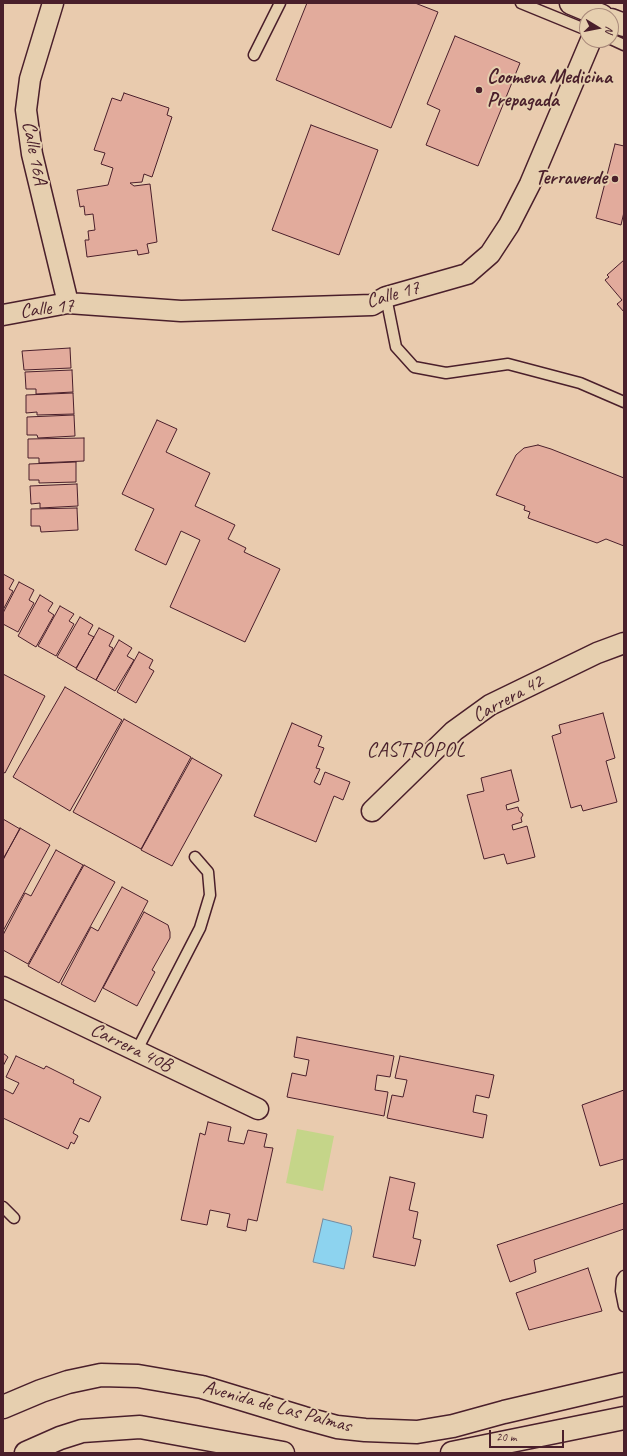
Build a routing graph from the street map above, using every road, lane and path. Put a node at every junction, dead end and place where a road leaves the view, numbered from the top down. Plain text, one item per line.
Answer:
1 (53, 3) edge
2 (280, 3) edge
3 (521, 3) edge
4 (571, 3) edge
5 (583, 8) edge
6 (579, 27) edge
7 (588, 48) edge
8 (254, 55) dead end
9 (386, 297) junction
10 (68, 303) junction
11 (3, 315) edge
12 (624, 402) edge
13 (624, 643) edge
14 (372, 810) dead end
15 (195, 857) dead end
16 (3, 987) edge
17 (137, 1050) junction
18 (258, 1109) dead end
19 (3, 1207) edge
20 (14, 1218) dead end
21 (624, 1276) edge
22 (624, 1306) edge
23 (624, 1382) edge
24 (3, 1407) edge
25 (624, 1418) edge
26 (26, 1453) edge
27 (283, 1453) edge
28 (452, 1453) edge

1 - 10 street, Calle 16A
2 - 8 lane
3 - 6 lane
4 - 5 main road
7 - 9 street, Calle 17
9 - 10 street, Calle 17
9 - 12 lane
10 - 11 street, Calle 17
13 - 14 street, Carrera 42
15 - 17 lane
16 - 17 street, Carrera 40B
17 - 18 street, Carrera 40B
19 - 20 lane
21 - 22 lane
23 - 24 main road, Avenida de Las Palmas
25 - 28 main road
26 - 27 main road

